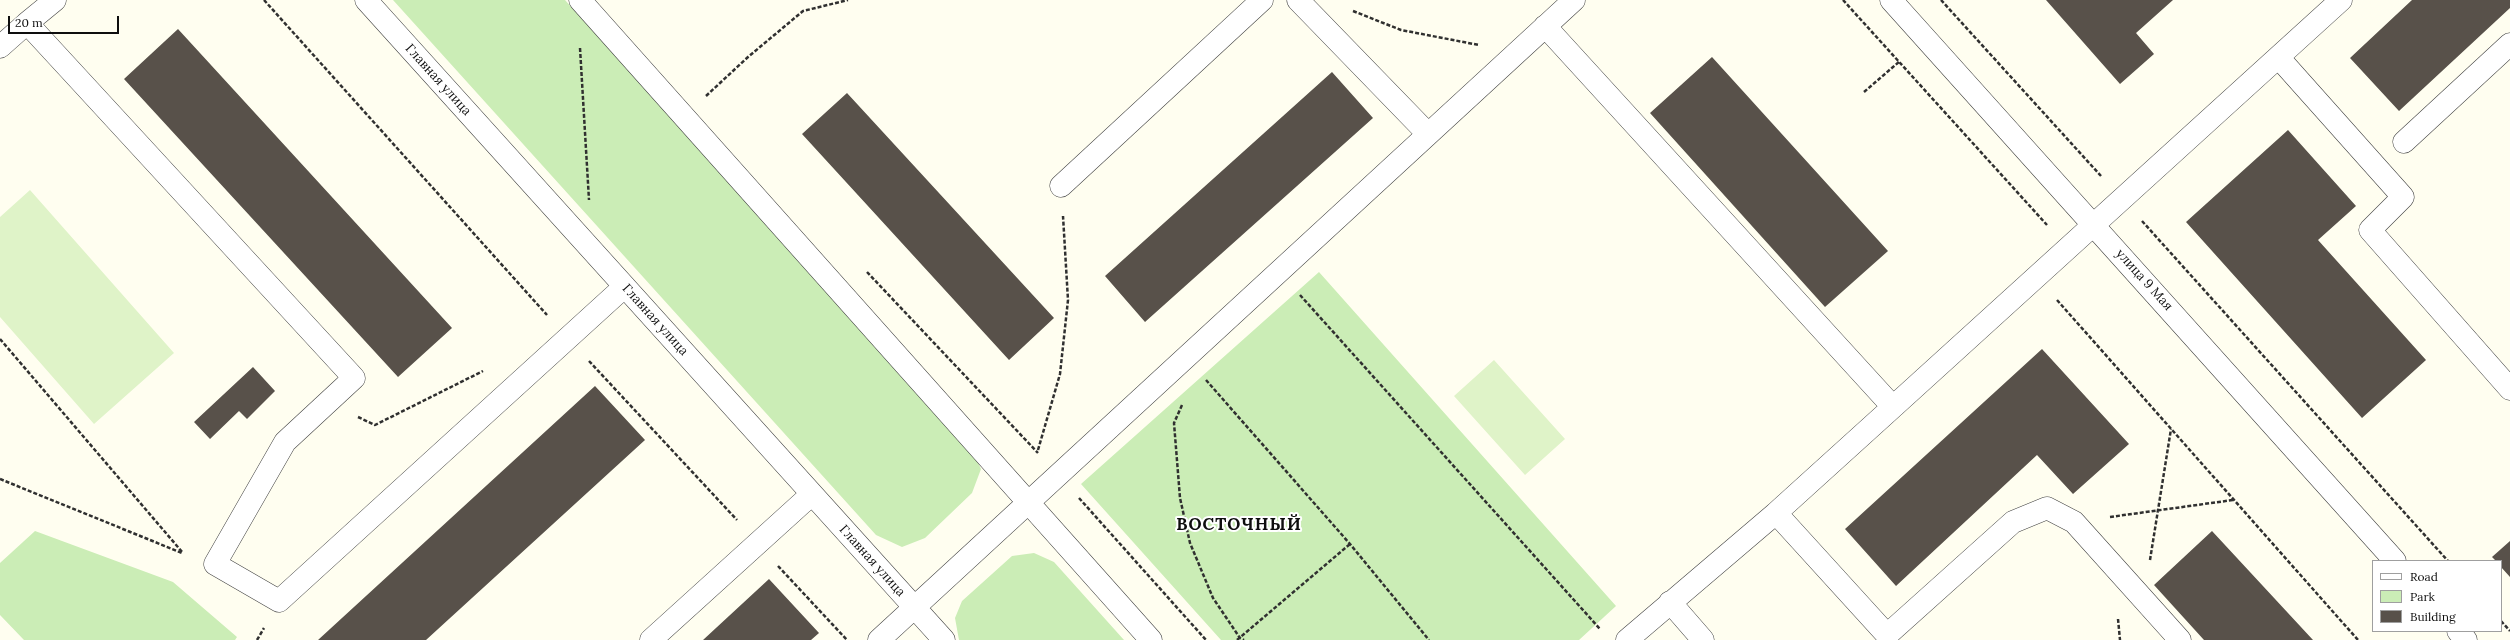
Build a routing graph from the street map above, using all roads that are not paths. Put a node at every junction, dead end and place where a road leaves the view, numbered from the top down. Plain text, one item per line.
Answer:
1 (55, 0) edge
2 (366, 0) edge
3 (580, 0) edge
4 (1262, 0) edge
5 (1298, 0) edge
6 (1574, 0) edge
7 (2341, 0) edge
8 (1897, 2) edge
9 (27, 23) junction
10 (1545, 26) junction
11 (2510, 44) edge
12 (0, 47) edge
13 (2278, 58) junction
14 (1428, 134) junction
15 (2404, 142) dead end
16 (1061, 186) road end
17 (2095, 225) junction
18 (624, 287) junction
19 (2510, 388) edge
20 (1893, 407) junction
21 (812, 494) junction
22 (1028, 502) junction
23 (1776, 512) junction
24 (2394, 560) edge
25 (1670, 602) junction
26 (914, 607) junction
27 (2459, 632) edge
28 (1884, 637) edge
29 (651, 640) edge
30 (879, 640) edge
31 (944, 640) edge
32 (1151, 640) edge
33 (1628, 640) edge
34 (1703, 640) edge
35 (2180, 640) edge
36 (2466, 640) edge

1 - 9 street
2 - 18 street, Главная улица
3 - 22 street
4 - 16 street
5 - 14 street
6 - 10 street
7 - 13 street
8 - 17 street, улица 9 Мая
9 - 12 street
9 - 18 street
10 - 14 street
10 - 20 street
11 - 15 street
13 - 17 street
13 - 19 street
14 - 22 street
17 - 20 street
17 - 24 street, улица 9 Мая
18 - 21 street, Главная улица
20 - 23 street
21 - 26 street, Главная улица
21 - 29 street
22 - 26 street
22 - 32 street
23 - 25 street
23 - 28 street
25 - 33 street
25 - 34 street
26 - 30 street
26 - 31 street, Главная улица
27 - 36 street
28 - 35 street

